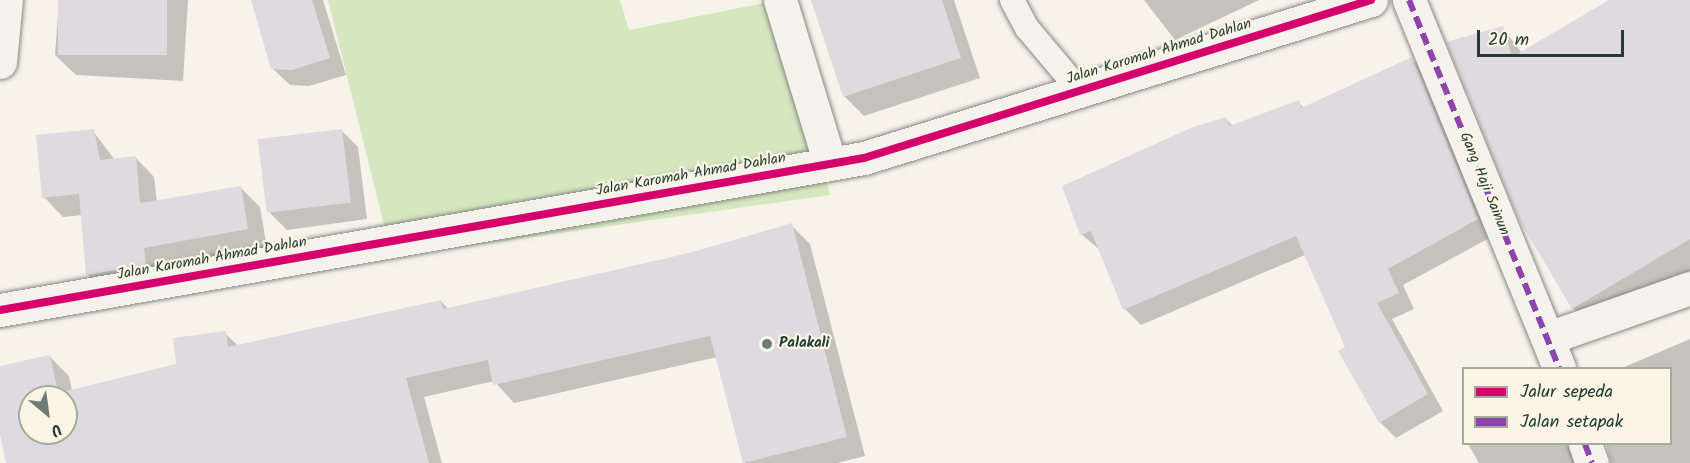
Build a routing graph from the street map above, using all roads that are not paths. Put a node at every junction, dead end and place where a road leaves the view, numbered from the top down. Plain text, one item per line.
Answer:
1 (6, 0) edge
2 (780, 0) edge
3 (1012, 0) edge
4 (1371, 0) edge
5 (1409, 0) edge
6 (0, 62) edge
7 (1080, 91) junction
8 (830, 164) junction
9 (1690, 288) edge
10 (0, 310) edge
11 (1548, 338) junction
12 (1558, 367) edge
13 (1586, 445) edge
14 (1592, 463) edge

1 - 6 street
2 - 8 street
3 - 7 lane
4 - 7 street, Jalan Karomah Ahmad Dahlan
5 - 11 street, Gang Haji Sainun
7 - 8 street, Jalan Karomah Ahmad Dahlan
8 - 10 street, Jalan Karomah Ahmad Dahlan
9 - 11 street
11 - 12 street, Gang Haji Sainun
13 - 14 street

